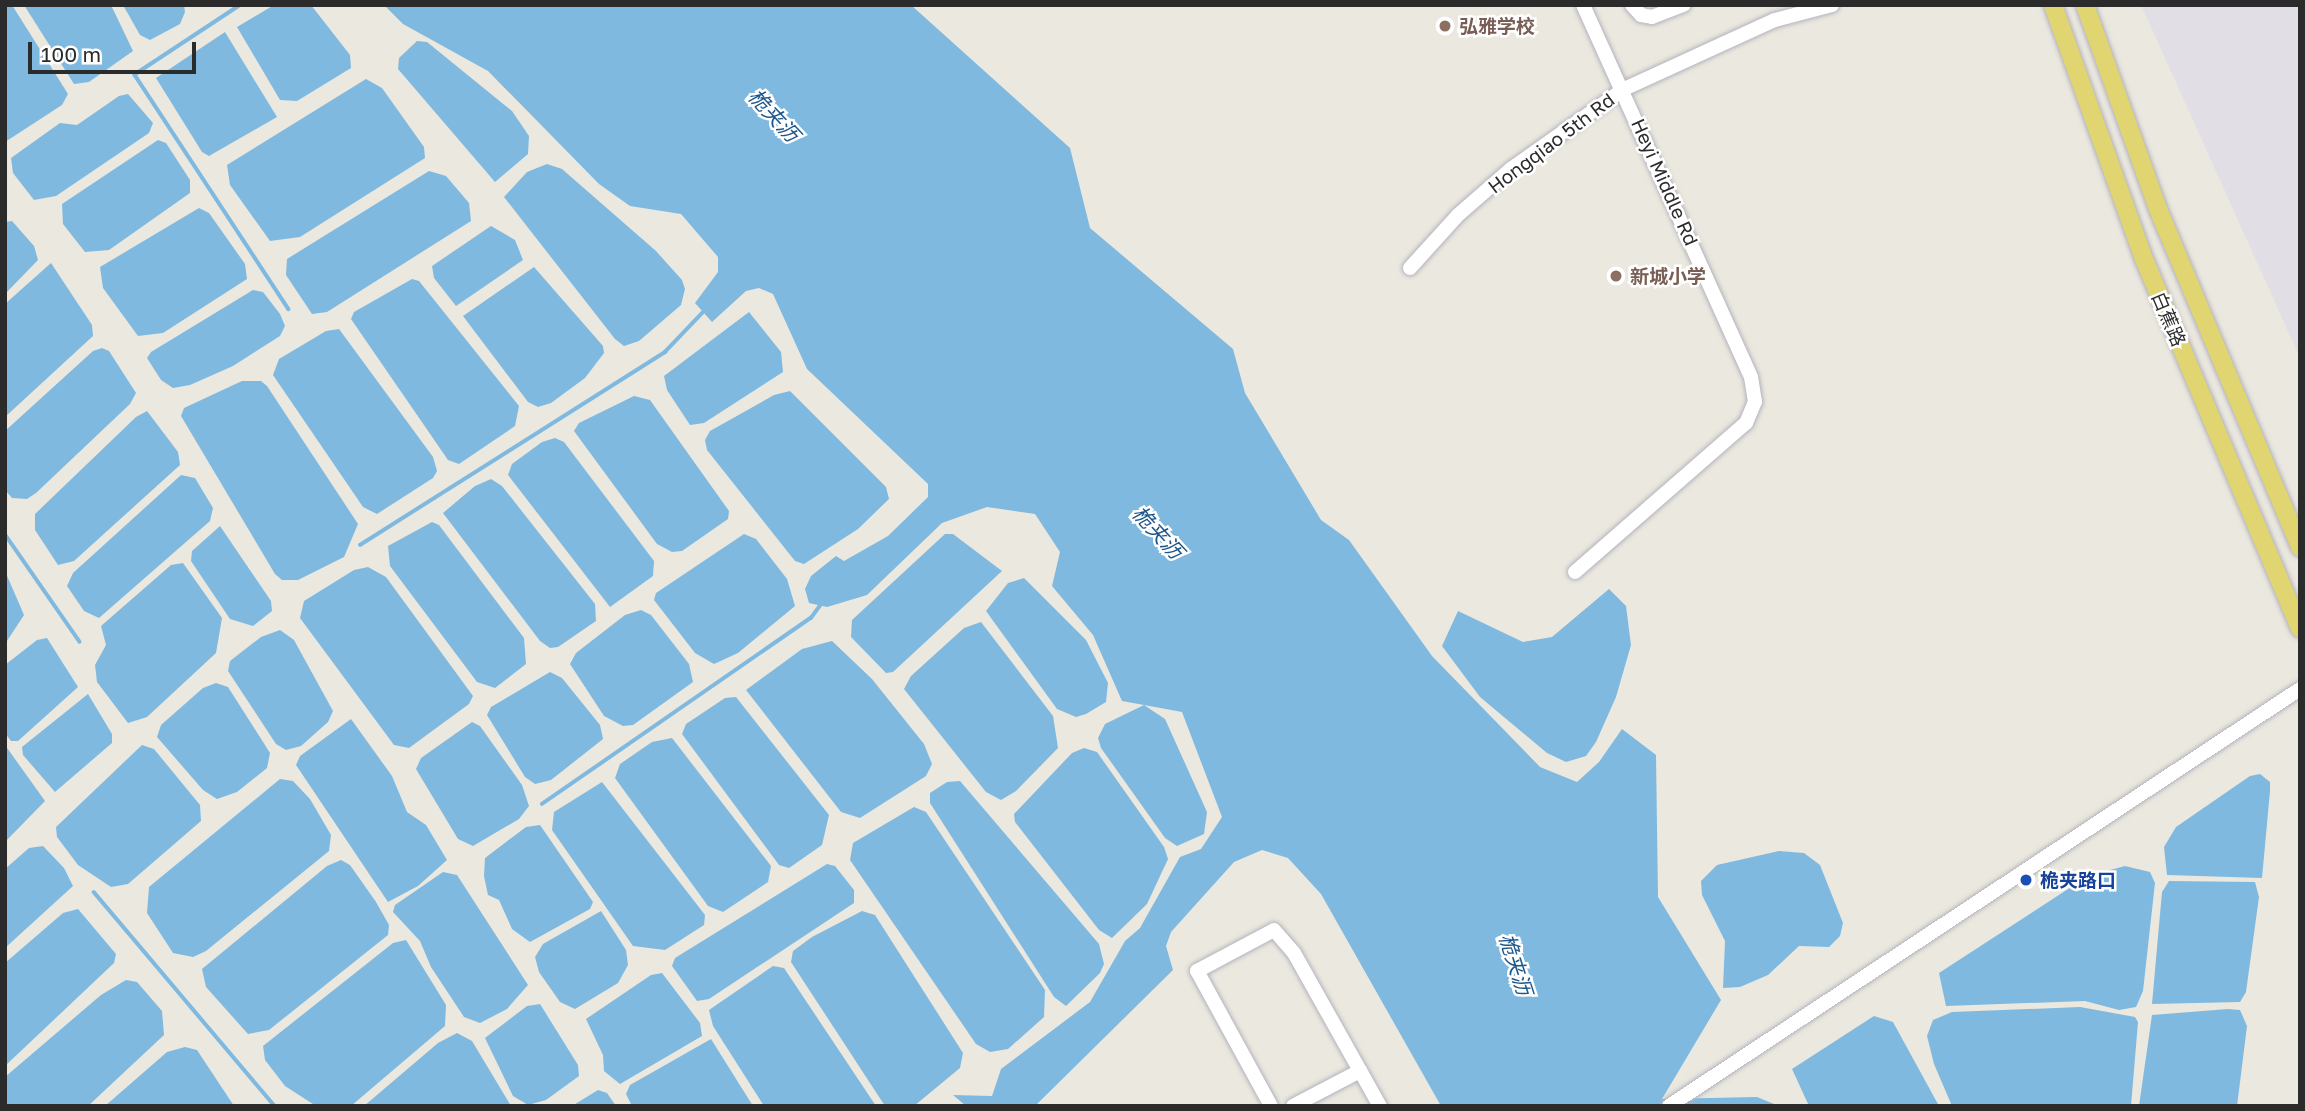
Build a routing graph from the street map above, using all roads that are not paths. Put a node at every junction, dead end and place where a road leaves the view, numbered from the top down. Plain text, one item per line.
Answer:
1 (1583, 5) edge
2 (1632, 5) edge
3 (1684, 5) edge
4 (1832, 5) edge
5 (2036, 5) edge
6 (2085, 5) edge
7 (2055, 14) edge
8 (1624, 89) junction
9 (1410, 268) dead end
10 (2300, 547) edge
11 (1575, 572) dead end
12 (2300, 628) edge
13 (2300, 689) edge
14 (1360, 1071) junction
15 (1270, 1106) edge
16 (1293, 1106) edge
17 (1380, 1106) edge
18 (1669, 1106) edge

1 - 8 street, Heyi Middle Rd
2 - 3 street
4 - 8 street, Hongqiao 5th Rd
5 - 7 main road
6 - 10 main road, 白蕉路
7 - 12 main road, 白蕉路
8 - 9 street, Hongqiao 5th Rd
8 - 11 street, Heyi Middle Rd
13 - 18 street
14 - 15 street
14 - 16 street
14 - 17 street

